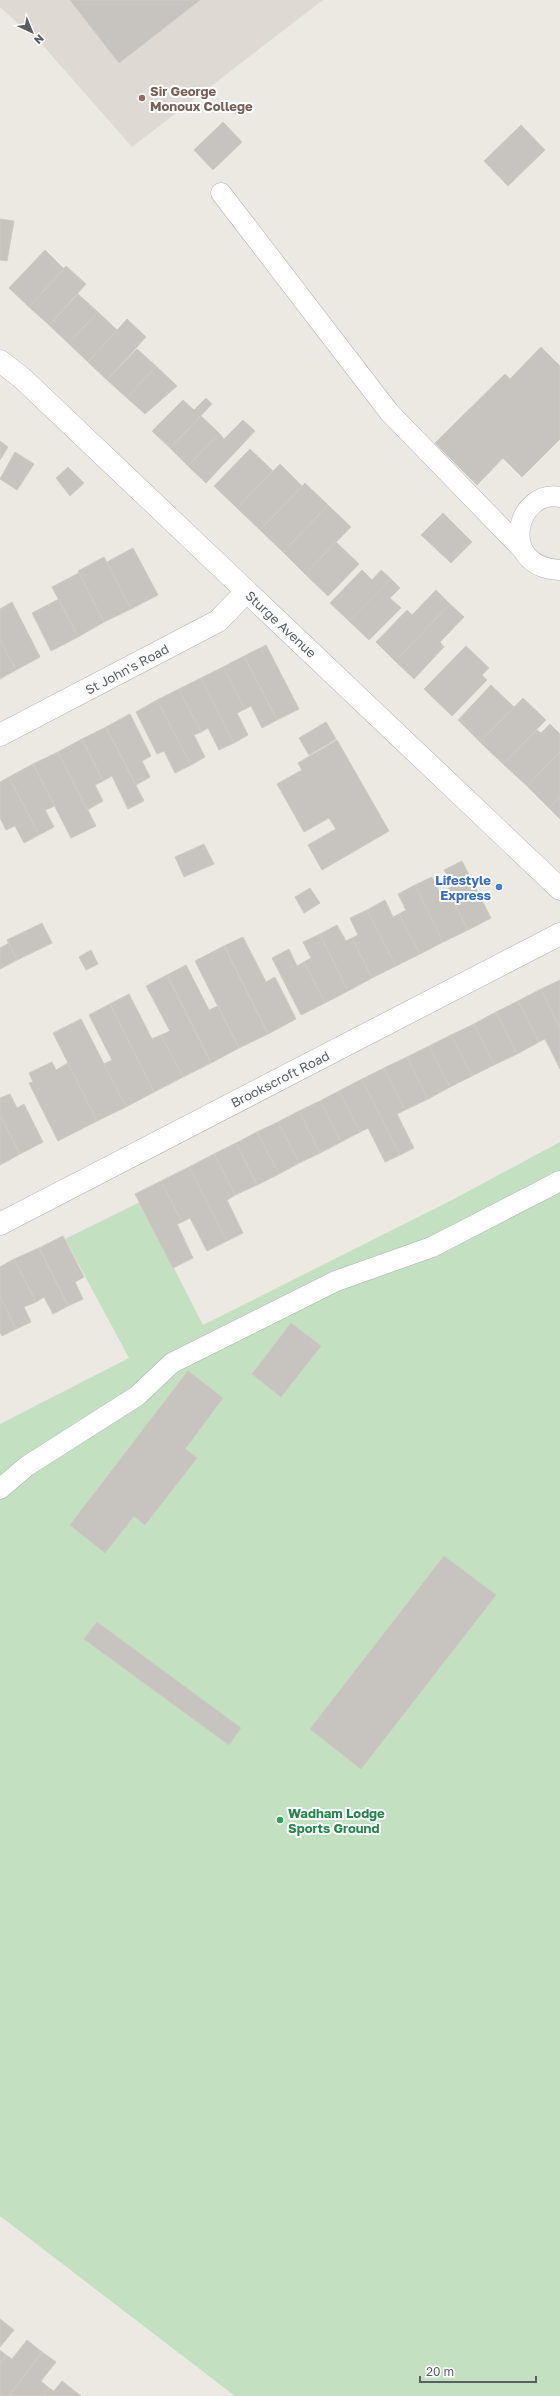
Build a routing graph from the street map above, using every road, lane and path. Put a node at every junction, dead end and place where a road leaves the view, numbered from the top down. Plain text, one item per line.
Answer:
1 (220, 193) dead end
2 (0, 361) edge
3 (560, 497) edge
4 (522, 549) junction
5 (553, 570) edge
6 (560, 584) edge
7 (246, 592) junction
8 (0, 735) edge
9 (560, 889) edge
10 (560, 934) edge
11 (560, 1181) edge
12 (0, 1224) edge
13 (0, 1489) edge

1 - 4 lane
2 - 7 street, Sturge Avenue
3 - 4 lane
4 - 5 lane
5 - 6 lane
7 - 8 street, St John's Road
7 - 9 street, Sturge Avenue
10 - 12 street, Brookscroft Road
11 - 13 lane

